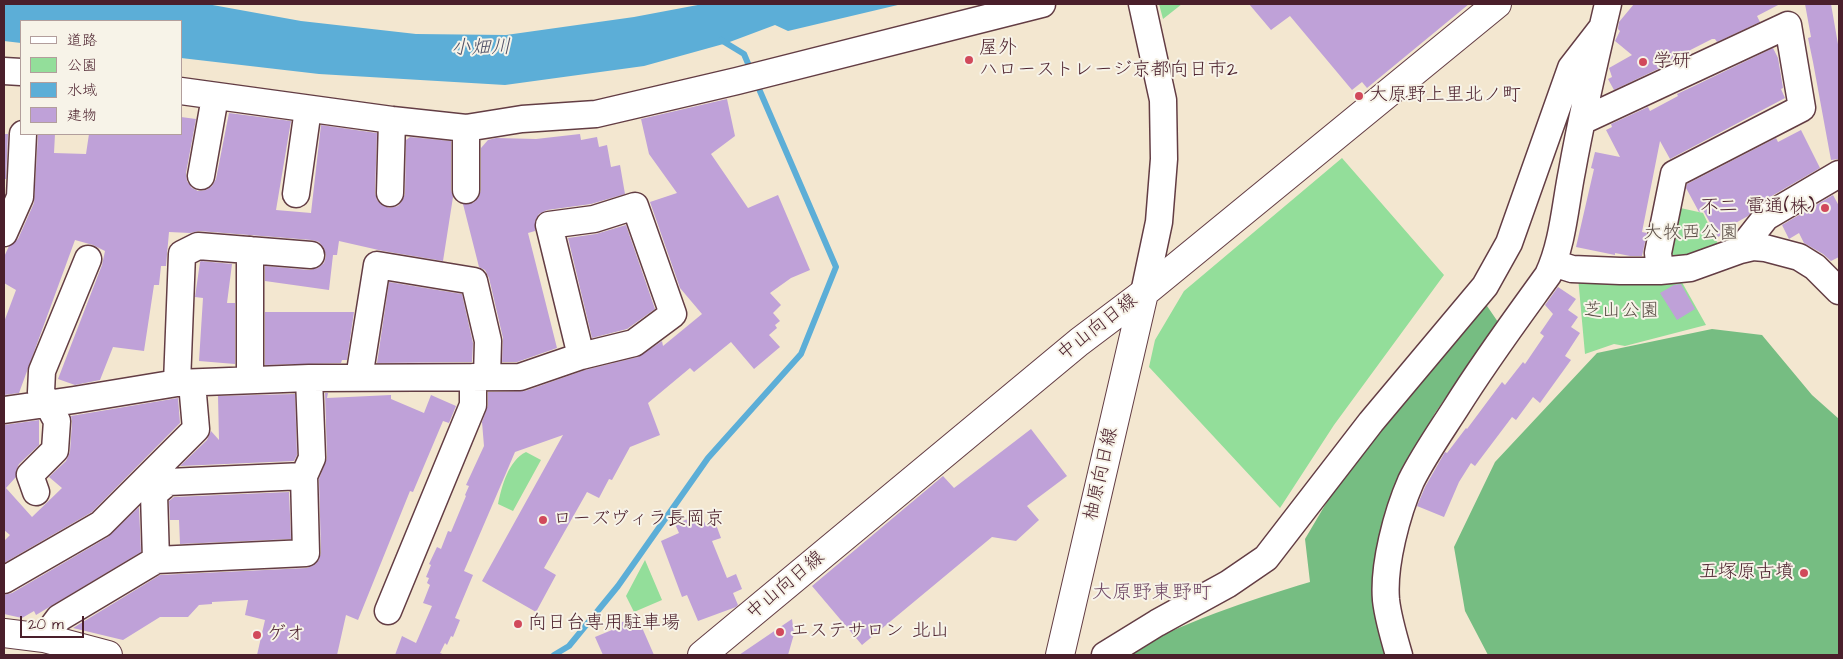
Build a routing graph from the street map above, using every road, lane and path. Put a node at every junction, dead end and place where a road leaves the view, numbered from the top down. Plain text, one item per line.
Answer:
1 (1042, 4) edge
2 (1142, 4) edge
3 (1497, 4) edge
4 (1605, 16) edge
5 (4, 72) edge
6 (20, 72) edge
7 (182, 92) edge
8 (215, 96) junction
9 (308, 109) junction
10 (392, 120) junction
11 (1582, 121) junction
12 (466, 128) junction
13 (23, 135) edge
14 (201, 176) dead end
15 (1838, 179) edge
16 (466, 190) dead end
17 (390, 192) dead end
18 (296, 194) dead end
19 (4, 233) edge
20 (250, 250) junction
21 (1740, 250) junction
22 (312, 255) dead end
23 (88, 260) dead end
24 (1553, 263) junction
25 (1660, 270) junction
26 (1833, 276) edge
27 (1144, 293) junction
28 (581, 356) junction
29 (480, 377) junction
30 (309, 378) junction
31 (359, 378) junction
32 (250, 380) junction
33 (184, 383) junction
34 (48, 404) junction
35 (4, 410) edge
36 (304, 476) junction
37 (36, 492) dead end
38 (156, 560) junction
39 (4, 580) edge
40 (388, 611) dead end
41 (4, 633) edge
42 (44, 638) junction
43 (108, 655) edge
44 (702, 655) edge
45 (1060, 655) edge
46 (1105, 655) edge
47 (1400, 655) edge

1 - 12 street
2 - 27 street
3 - 27 main road, 中山向日線
4 - 11 street
4 - 46 street
5 - 6 street
7 - 8 street
8 - 9 street
8 - 14 street
9 - 10 street
9 - 18 street
10 - 12 street
10 - 17 street
11 - 24 street
11 - 25 street
12 - 16 street
13 - 19 street
15 - 21 street
20 - 22 street
20 - 32 street
20 - 33 street
21 - 25 street
21 - 26 street
23 - 34 street
24 - 25 street
24 - 47 street
27 - 44 main road, 中山向日線
27 - 45 main road, 柚原向日線
28 - 28 street
28 - 29 street
29 - 31 street
29 - 31 street
29 - 40 street
30 - 31 street
30 - 32 street
30 - 36 street
32 - 33 street
33 - 34 street
33 - 39 street
34 - 35 street
34 - 37 street
36 - 38 street
36 - 38 street
38 - 42 street
41 - 42 main road
42 - 43 main road

